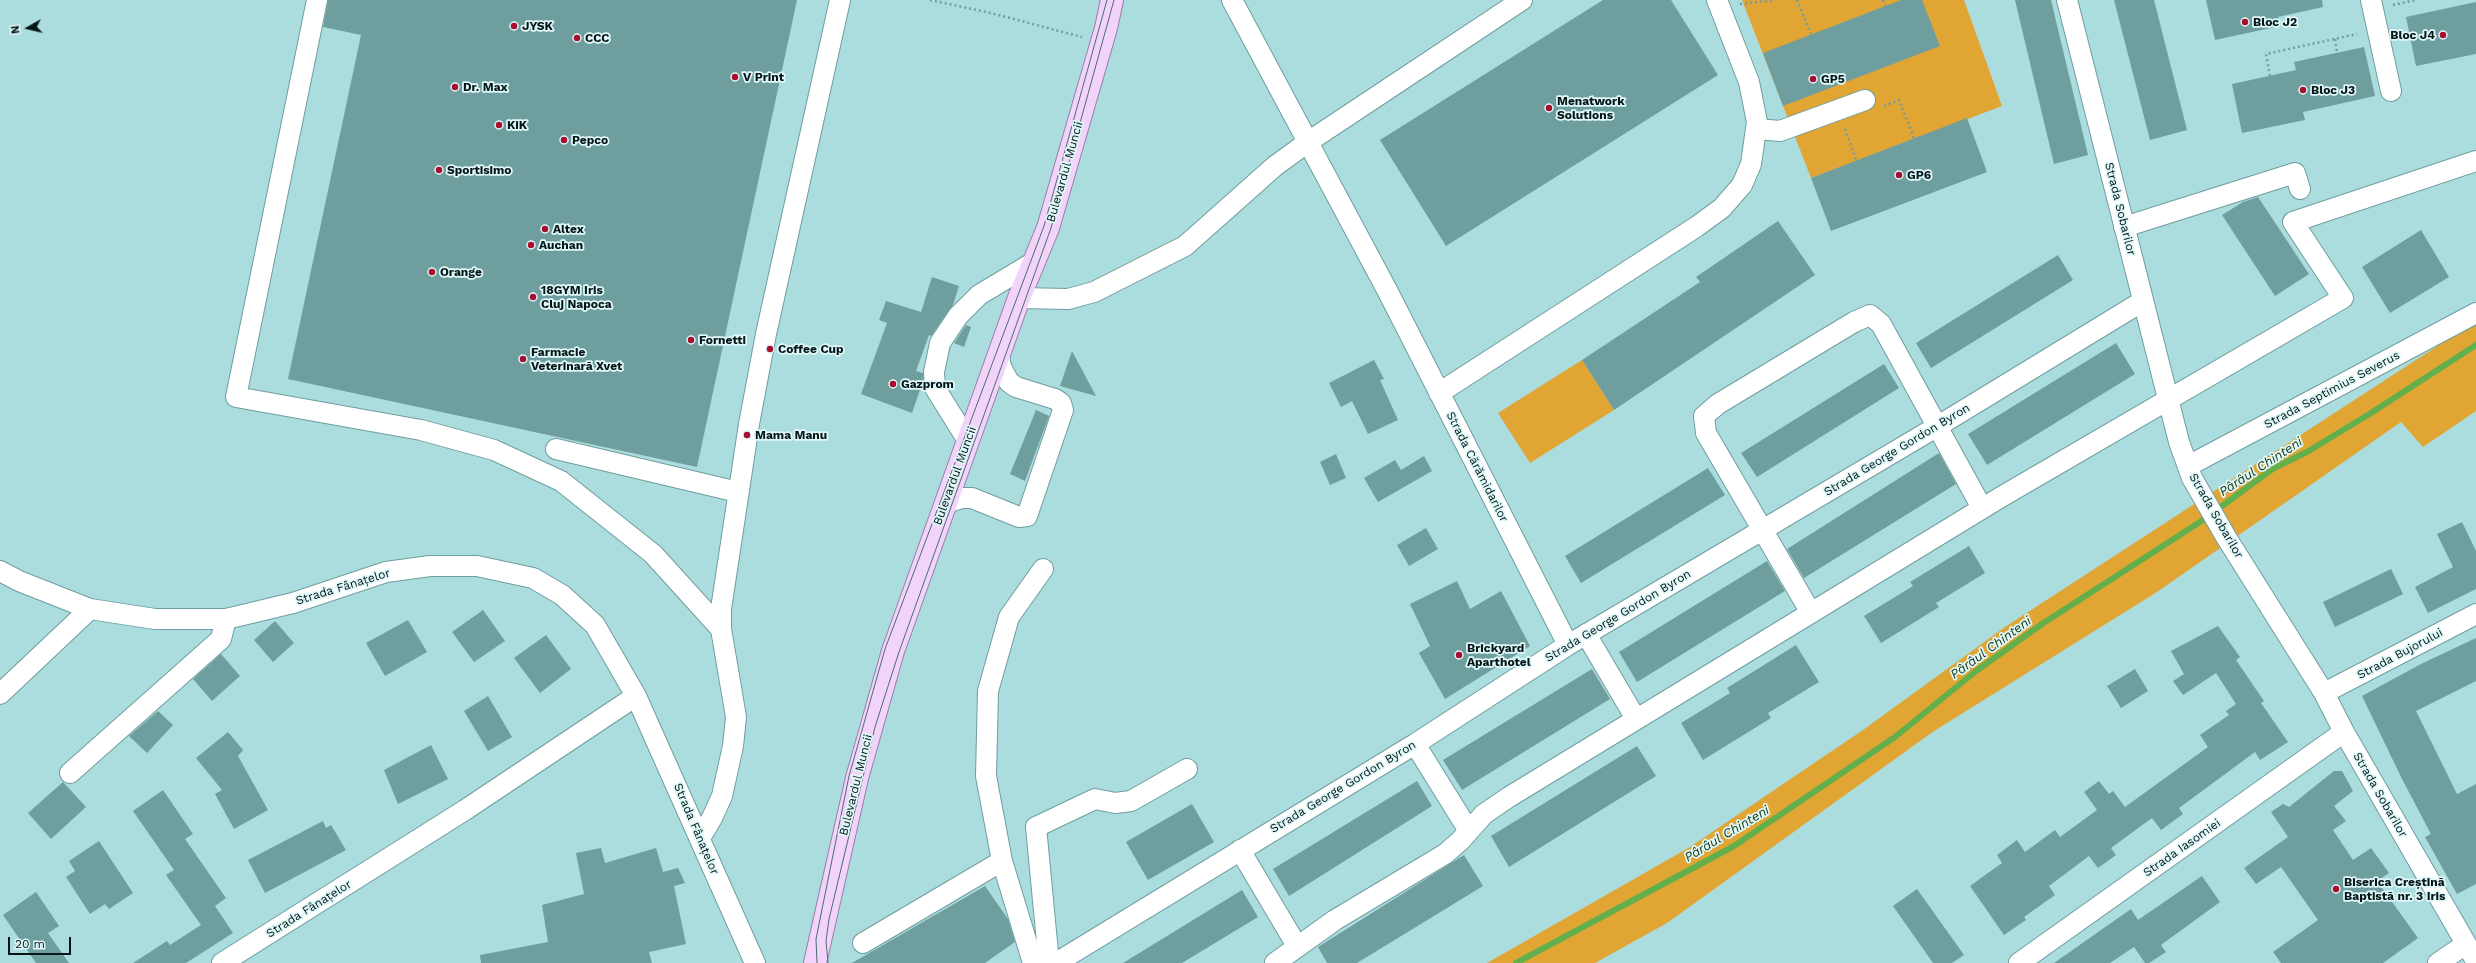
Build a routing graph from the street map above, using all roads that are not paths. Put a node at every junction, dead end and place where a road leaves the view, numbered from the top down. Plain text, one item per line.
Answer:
1 (317, 0) edge
2 (840, 0) edge
3 (1232, 0) edge
4 (1522, 0) edge
5 (2067, 0) edge
6 (2371, 0) edge
7 (1113, 5) edge
8 (1719, 5) edge
9 (2391, 91) dead end
10 (1872, 104) road end
11 (1757, 129) junction
12 (1308, 142) junction
13 (2476, 161) edge
14 (2300, 189) dead end
15 (2124, 227) junction
16 (1034, 262) junction
17 (1019, 298) junction
18 (2143, 301) junction
19 (2476, 313) edge
20 (999, 356) junction
21 (1439, 393) junction
22 (2168, 401) junction
23 (1938, 426) junction
24 (968, 441) junction
25 (556, 449) dead end
26 (2188, 466) junction
27 (738, 492) junction
28 (946, 503) junction
29 (1982, 508) junction
30 (1761, 531) junction
31 (1043, 569) dead end
32 (0, 571) edge
33 (90, 609) junction
34 (1811, 612) junction
35 (2476, 614) edge
36 (226, 619) junction
37 (721, 629) junction
38 (1586, 634) junction
39 (1568, 644) junction
40 (2324, 693) junction
41 (0, 694) edge
42 (636, 696) junction
43 (1636, 720) junction
44 (2344, 732) junction
45 (1415, 744) junction
46 (1187, 769) dead end
47 (70, 773) dead end
48 (1469, 831) junction
49 (700, 838) junction
50 (1240, 850) junction
51 (1002, 861) junction
52 (863, 943) dead end
53 (2466, 944) junction
54 (1297, 946) junction
55 (820, 957) edge
56 (2476, 961) edge
57 (222, 963) edge
58 (755, 963) edge
59 (1033, 963) edge
60 (1049, 963) edge
61 (1056, 963) edge
62 (1275, 963) edge
63 (2019, 963) edge
64 (2438, 963) edge

1 - 37 street
2 - 27 street
3 - 12 street, Strada Cărămidarilor
4 - 12 street
5 - 15 street, Strada Sobarilor
6 - 9 street
7 - 16 main road, Bulevardul Muncii
8 - 11 street
10 - 11 street
11 - 21 street
12 - 17 street
12 - 21 street, Strada Cărămidarilor
13 - 22 street
14 - 15 street
15 - 18 street, Strada Sobarilor
16 - 17 main road, Bulevardul Muncii
16 - 24 street
17 - 20 main road, Bulevardul Muncii
18 - 22 street, Strada Sobarilor
18 - 23 street, Strada George Gordon Byron
19 - 26 street, Strada Septimius Severus
20 - 24 main road, Bulevardul Muncii
20 - 28 street
21 - 39 street, Strada Cărămidarilor
22 - 26 street, Strada Sobarilor
22 - 29 street
23 - 29 street
23 - 30 street, Strada George Gordon Byron
23 - 30 street
24 - 28 main road, Bulevardul Muncii
25 - 27 street
26 - 40 street, Strada Sobarilor
27 - 37 street
28 - 55 main road, Bulevardul Muncii
29 - 34 street
30 - 34 street
30 - 38 street, Strada George Gordon Byron
31 - 51 street
32 - 33 street, Strada Fânațelor
33 - 36 street, Strada Fânațelor
33 - 41 street
34 - 43 street
35 - 40 street, Strada Bujorului
36 - 42 street, Strada Fânațelor
36 - 47 street
37 - 49 street
38 - 39 street, Strada George Gordon Byron
38 - 43 street
39 - 45 street, Strada George Gordon Byron
40 - 44 street, Strada Sobarilor
42 - 49 street, Strada Fânațelor
42 - 57 street, Strada Fânațelor
43 - 48 street
44 - 53 street, Strada Sobarilor
44 - 63 street, Strada Iasomiei
45 - 48 street
45 - 50 street, Strada George Gordon Byron
46 - 60 street
48 - 54 street
49 - 58 street, Strada Fânațelor
50 - 54 street
50 - 61 street, Strada George Gordon Byron
51 - 52 street
51 - 59 street
53 - 56 street, Strada Sobarilor
53 - 64 street
54 - 62 street

